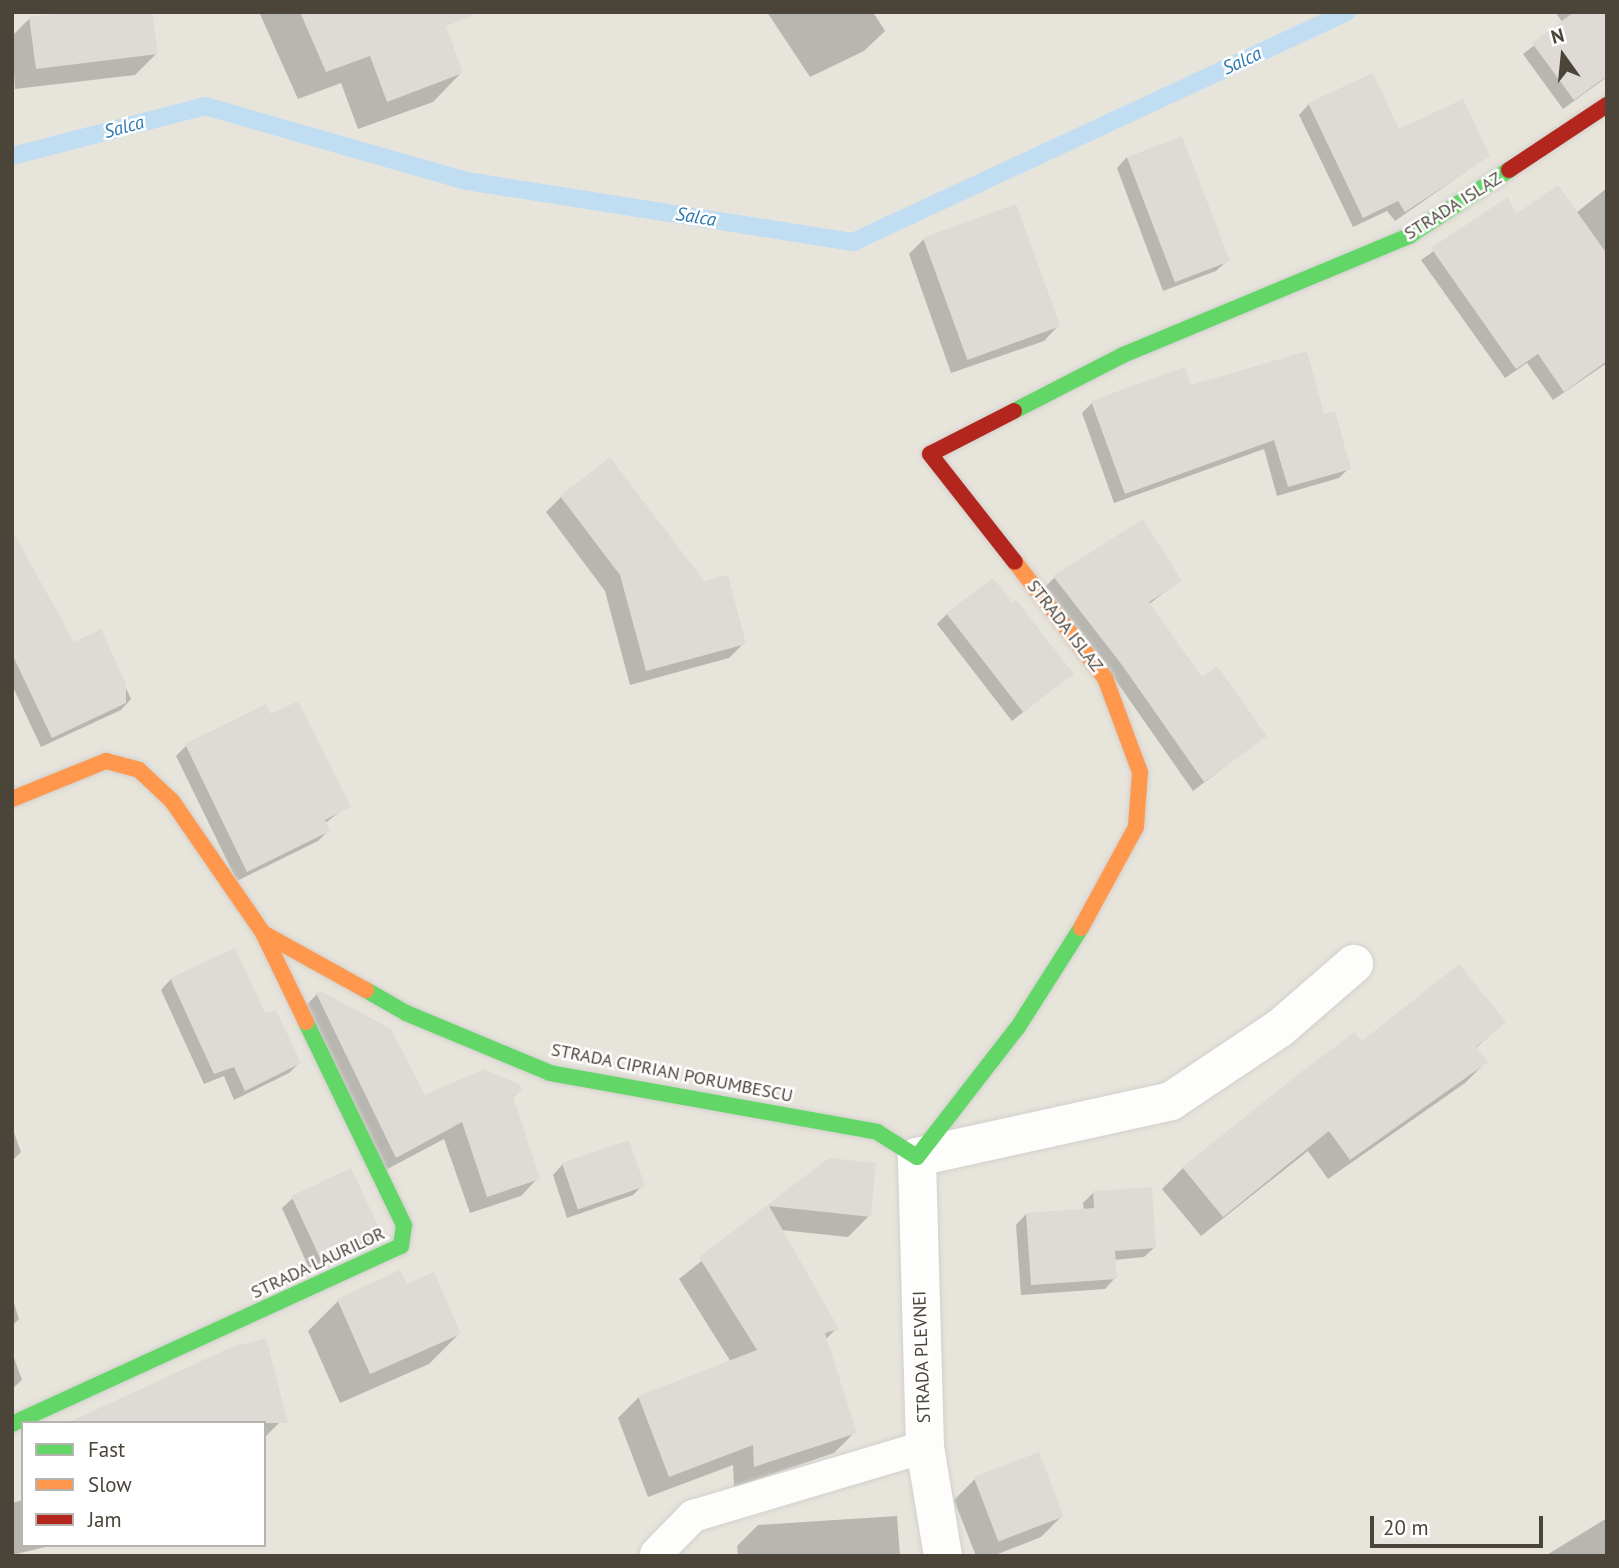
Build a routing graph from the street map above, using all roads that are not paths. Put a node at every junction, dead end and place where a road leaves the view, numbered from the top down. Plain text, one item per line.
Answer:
1 (1607, 105) edge
2 (12, 799) edge
3 (263, 933) junction
4 (1354, 964) dead end
5 (917, 1157) junction
6 (12, 1424) edge
7 (925, 1447) junction
8 (656, 1554) dead end
9 (943, 1556) edge

1 - 5 street, STRADA ISLAZ
2 - 3 street, STRADA CIPRIAN PORUMBESCU
3 - 5 street, STRADA CIPRIAN PORUMBESCU
3 - 6 street, STRADA LAURILOR
4 - 5 street
5 - 7 street, STRADA PLEVNEI
7 - 8 lane
7 - 9 street, STRADA PLEVNEI

